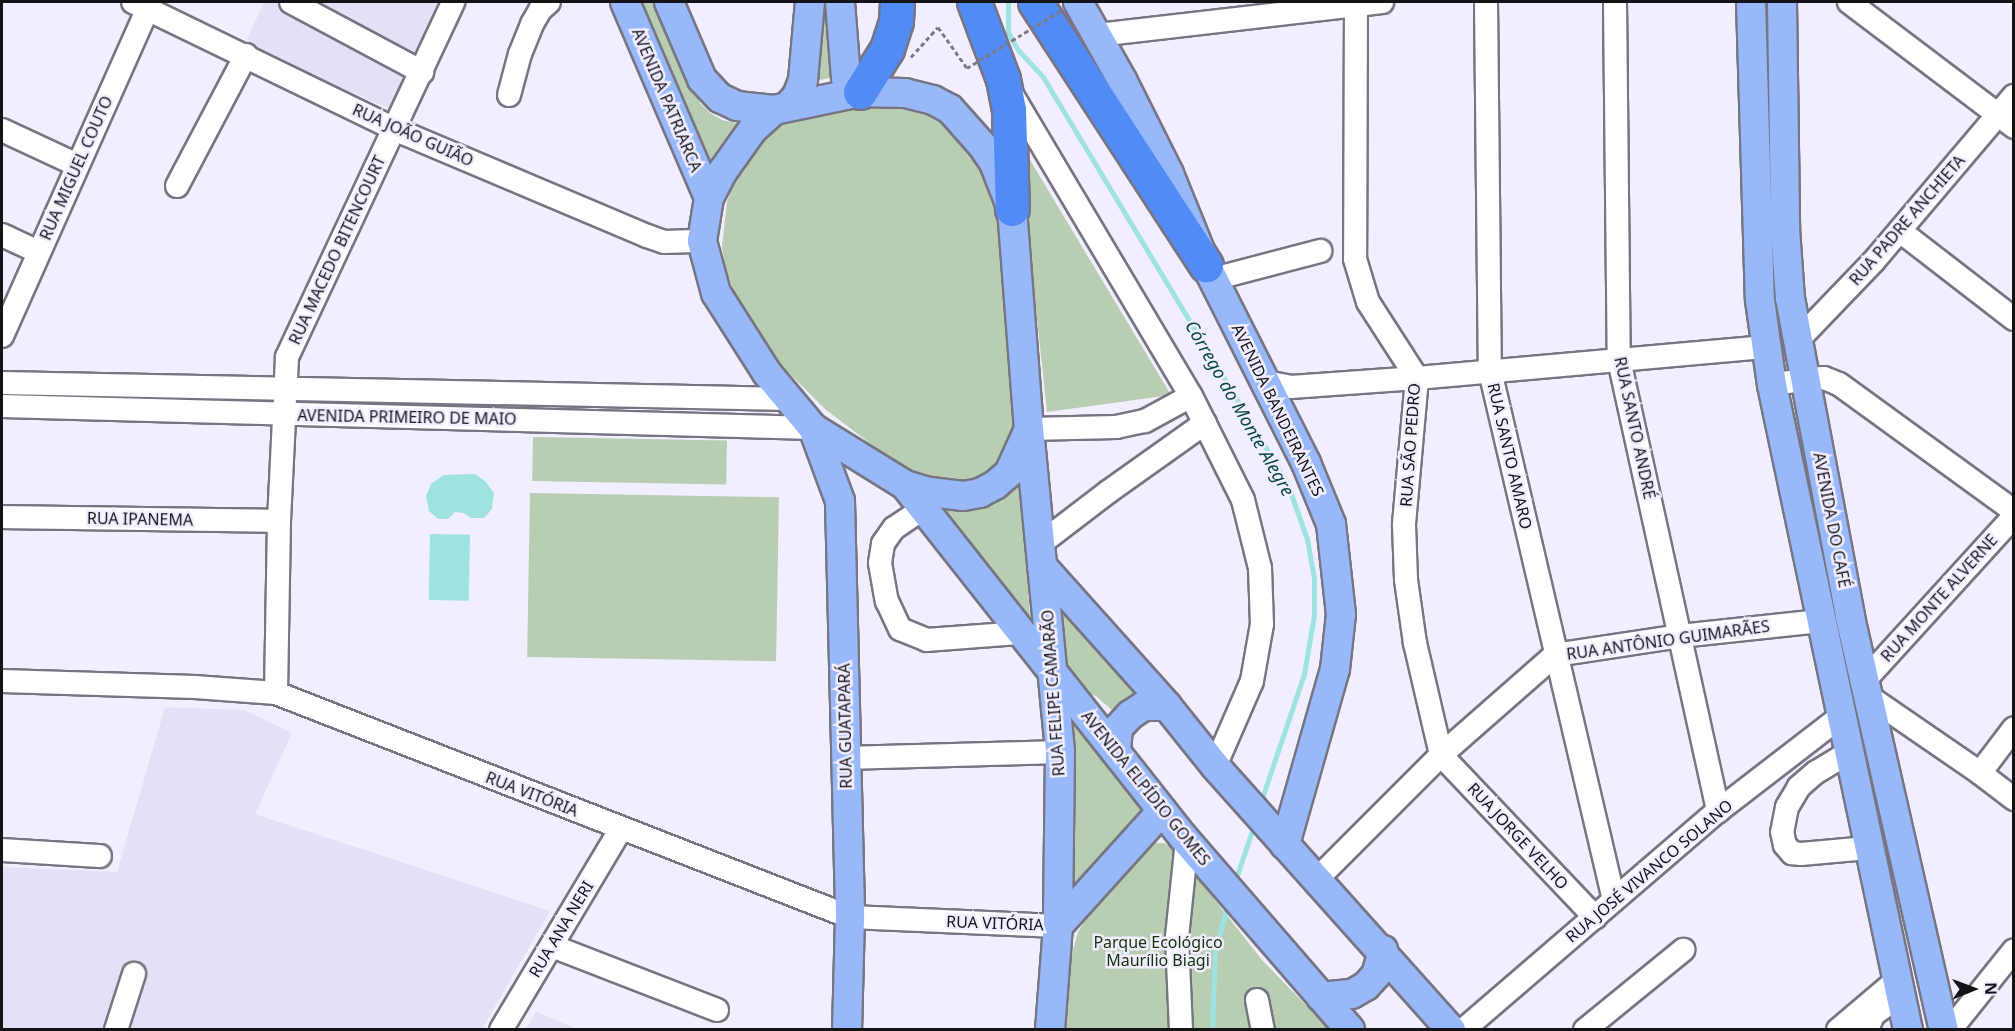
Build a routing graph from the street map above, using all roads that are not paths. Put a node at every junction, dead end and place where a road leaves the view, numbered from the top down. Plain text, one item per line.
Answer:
1 (291, 2) edge
2 (453, 2) edge
3 (549, 2) edge
4 (625, 2) edge
5 (669, 2) edge
6 (810, 2) edge
7 (840, 2) edge
8 (897, 2) edge
9 (974, 2) edge
10 (1382, 2) edge
11 (1486, 2) edge
12 (1616, 2) edge
13 (1751, 2) edge
14 (1782, 2) edge
15 (1849, 2) edge
16 (1356, 3) edge
17 (144, 4) edge
18 (1058, 5) edge
19 (1098, 35) junction
20 (246, 55) junction
21 (422, 72) junction
22 (1003, 79) junction
23 (860, 92) junction
24 (509, 95) dead end
25 (2013, 96) edge
26 (781, 108) junction
27 (2006, 121) edge
28 (394, 129) junction
29 (2, 130) edge
30 (77, 165) junction
31 (177, 186) dead end
32 (709, 198) junction
33 (1012, 209) junction
34 (1900, 231) junction
35 (2, 235) edge
36 (702, 241) junction
37 (1320, 251) dead end
38 (38, 252) junction
39 (1210, 272) junction
40 (2013, 319) edge
41 (2, 336) edge
42 (1797, 341) junction
43 (1767, 346) junction
44 (1619, 360) junction
45 (1490, 371) junction
46 (1417, 378) junction
47 (1806, 379) junction
48 (1266, 382) junction
49 (2, 383) edge
50 (1772, 386) junction
51 (288, 387) junction
52 (1191, 396) junction
53 (789, 399) junction
54 (2, 406) edge
55 (285, 414) junction
56 (1205, 423) junction
57 (813, 428) junction
58 (1029, 429) junction
59 (905, 485) junction
60 (924, 508) junction
61 (2013, 511) edge
62 (2013, 516) edge
63 (2, 517) edge
64 (279, 521) junction
65 (1041, 555) junction
66 (1820, 621) junction
67 (1021, 633) junction
68 (1680, 636) junction
69 (1555, 655) junction
70 (1052, 674) junction
71 (2, 681) edge
72 (1866, 688) junction
73 (276, 693) junction
74 (1167, 706) junction
75 (1840, 717) junction
76 (2013, 728) edge
77 (1060, 752) junction
78 (1116, 752) junction
79 (1848, 753) junction
80 (1441, 755) junction
81 (846, 758) junction
82 (1215, 766) junction
83 (1980, 772) junction
84 (2013, 799) edge
85 (1162, 811) junction
86 (1718, 811) junction
87 (621, 829) junction
88 (1277, 834) junction
89 (1868, 848) junction
90 (2, 850) edge
91 (1196, 851) junction
92 (100, 856) dead end
93 (1316, 880) junction
94 (1614, 900) junction
95 (850, 917) junction
96 (1594, 917) junction
97 (1058, 926) junction
98 (552, 946) junction
99 (1383, 950) junction
100 (1683, 950) dead end
101 (2013, 950) edge
102 (134, 974) dead end
103 (1899, 987) junction
104 (1321, 997) junction
105 (1257, 1000) dead end
106 (717, 1010) dead end
107 (116, 1029) edge
108 (501, 1029) edge
109 (847, 1029) edge
110 (1050, 1029) edge
111 (1181, 1029) edge
112 (1263, 1029) edge
113 (1350, 1029) edge
114 (1451, 1029) edge
115 (1463, 1029) edge
116 (1586, 1029) edge
117 (1838, 1029) edge
118 (1868, 1029) edge
119 (1908, 1029) edge
120 (1944, 1029) edge
121 (1950, 1029) edge

1 - 21 street
2 - 21 street, RUA MACEDO BITENCOURT
3 - 24 street
4 - 32 main road, AVENIDA PATRIARCA
5 - 26 main road
6 - 26 main road
7 - 23 main road
8 - 23 highway
9 - 22 highway
10 - 16 street
11 - 45 street, RUA SANTO AMARO
12 - 44 street, RUA SANTO ANDRÉ
13 - 43 main road, AVENIDA DO CAFÉ
14 - 42 main road, AVENIDA DO CAFÉ
15 - 27 street
16 - 19 street
16 - 46 street, RUA SÃO PEDRO
17 - 20 street, RUA JOÃO GUIÃO
17 - 30 street, RUA MIGUEL COUTO
18 - 19 main road, AVENIDA BANDEIRANTES
18 - 39 highway
19 - 39 main road, AVENIDA BANDEIRANTES
20 - 28 street, RUA JOÃO GUIÃO
20 - 31 street
21 - 28 street, RUA MACEDO BITENCOURT
22 - 33 highway
22 - 52 street
23 - 26 main road
23 - 33 main road
25 - 27 street, RUA PADRE ANCHIETA
26 - 32 main road
27 - 34 street, RUA PADRE ANCHIETA
28 - 36 street, RUA JOÃO GUIÃO
28 - 51 street, RUA MACEDO BITENCOURT
29 - 30 street
30 - 38 street, RUA MIGUEL COUTO
32 - 36 main road
33 - 58 main road
34 - 40 street
34 - 42 street, RUA PADRE ANCHIETA
35 - 38 street
36 - 53 main road
37 - 39 street
38 - 41 street, RUA MIGUEL COUTO
39 - 48 main road, AVENIDA BANDEIRANTES
42 - 47 main road, AVENIDA DO CAFÉ
43 - 44 street
43 - 50 main road, AVENIDA DO CAFÉ
44 - 45 street
44 - 68 street, RUA SANTO ANDRÉ
45 - 46 street
45 - 69 street, RUA SANTO AMARO
46 - 48 street
46 - 80 street, RUA SÃO PEDRO
47 - 50 street
47 - 61 street
47 - 72 main road, AVENIDA DO CAFÉ
48 - 88 main road, AVENIDA BANDEIRANTES
49 - 51 street, AVENIDA PRIMEIRO DE MAIO
50 - 66 main road, AVENIDA DO CAFÉ
51 - 53 street, AVENIDA PRIMEIRO DE MAIO
51 - 55 street, RUA MACEDO BITENCOURT
52 - 56 street
52 - 58 street
53 - 57 main road
54 - 55 street, AVENIDA PRIMEIRO DE MAIO
55 - 57 street, AVENIDA PRIMEIRO DE MAIO
55 - 64 street, RUA MACEDO BITENCOURT
56 - 65 street
56 - 82 street
57 - 59 main road
57 - 81 main road, RUA GUATAPARÁ
58 - 59 main road
58 - 65 main road, RUA FELIPE CAMARÃO
59 - 60 main road, AVENIDA ELPÍDIO GOMES
60 - 67 main road, AVENIDA ELPÍDIO GOMES
60 - 67 street
62 - 72 street, RUA MONTE ALVERNE
63 - 64 street, RUA IPANEMA
64 - 73 street, RUA MACEDO BITENCOURT
65 - 70 main road, RUA FELIPE CAMARÃO
65 - 74 main road
66 - 68 street, RUA ANTÔNIO GUIMARÃES
66 - 75 main road, AVENIDA DO CAFÉ
67 - 70 main road, AVENIDA ELPÍDIO GOMES
68 - 69 street, RUA ANTÔNIO GUIMARÃES
68 - 86 street, RUA SANTO ANDRÉ
69 - 80 street, RUA ANTÔNIO GUIMARÃES
69 - 94 street, RUA SANTO AMARO
70 - 77 main road, RUA FELIPE CAMARÃO
70 - 78 main road, AVENIDA ELPÍDIO GOMES
71 - 73 street, RUA VITÓRIA
72 - 83 street
72 - 120 main road, AVENIDA DO CAFÉ
73 - 87 street, RUA VITÓRIA
74 - 78 main road
74 - 82 main road
75 - 79 main road, AVENIDA DO CAFÉ
75 - 86 street, RUA JOSÉ VIVANCO SOLANO
76 - 83 street
77 - 81 street
77 - 97 main road, RUA FELIPE CAMARÃO
78 - 85 main road, AVENIDA ELPÍDIO GOMES
79 - 89 main road, AVENIDA DO CAFÉ
79 - 89 street
80 - 93 street, RUA ANTÔNIO GUIMARÃES
80 - 96 street, RUA JORGE VELHO
81 - 95 main road, RUA GUATAPARÁ
82 - 88 main road
83 - 84 street
85 - 91 main road, AVENIDA ELPÍDIO GOMES
85 - 97 main road
86 - 94 street, RUA JOSÉ VIVANCO SOLANO
87 - 95 street, RUA VITÓRIA
87 - 98 street, RUA ANA NERI
88 - 93 main road
89 - 103 main road, AVENIDA DO CAFÉ
90 - 92 street
91 - 104 main road, AVENIDA ELPÍDIO GOMES
91 - 111 street
93 - 99 main road
94 - 96 street, RUA JOSÉ VIVANCO SOLANO
95 - 97 street, RUA VITÓRIA
95 - 109 main road, RUA GUATAPARÁ
96 - 115 street, RUA JOSÉ VIVANCO SOLANO
97 - 110 main road, RUA FELIPE CAMARÃO
98 - 106 street
98 - 108 street, RUA ANA NERI
99 - 104 main road
99 - 114 main road
100 - 116 street
101 - 121 street
102 - 107 street
103 - 117 street
103 - 118 street
103 - 119 main road, AVENIDA DO CAFÉ
104 - 113 main road, AVENIDA ELPÍDIO GOMES
105 - 112 street

